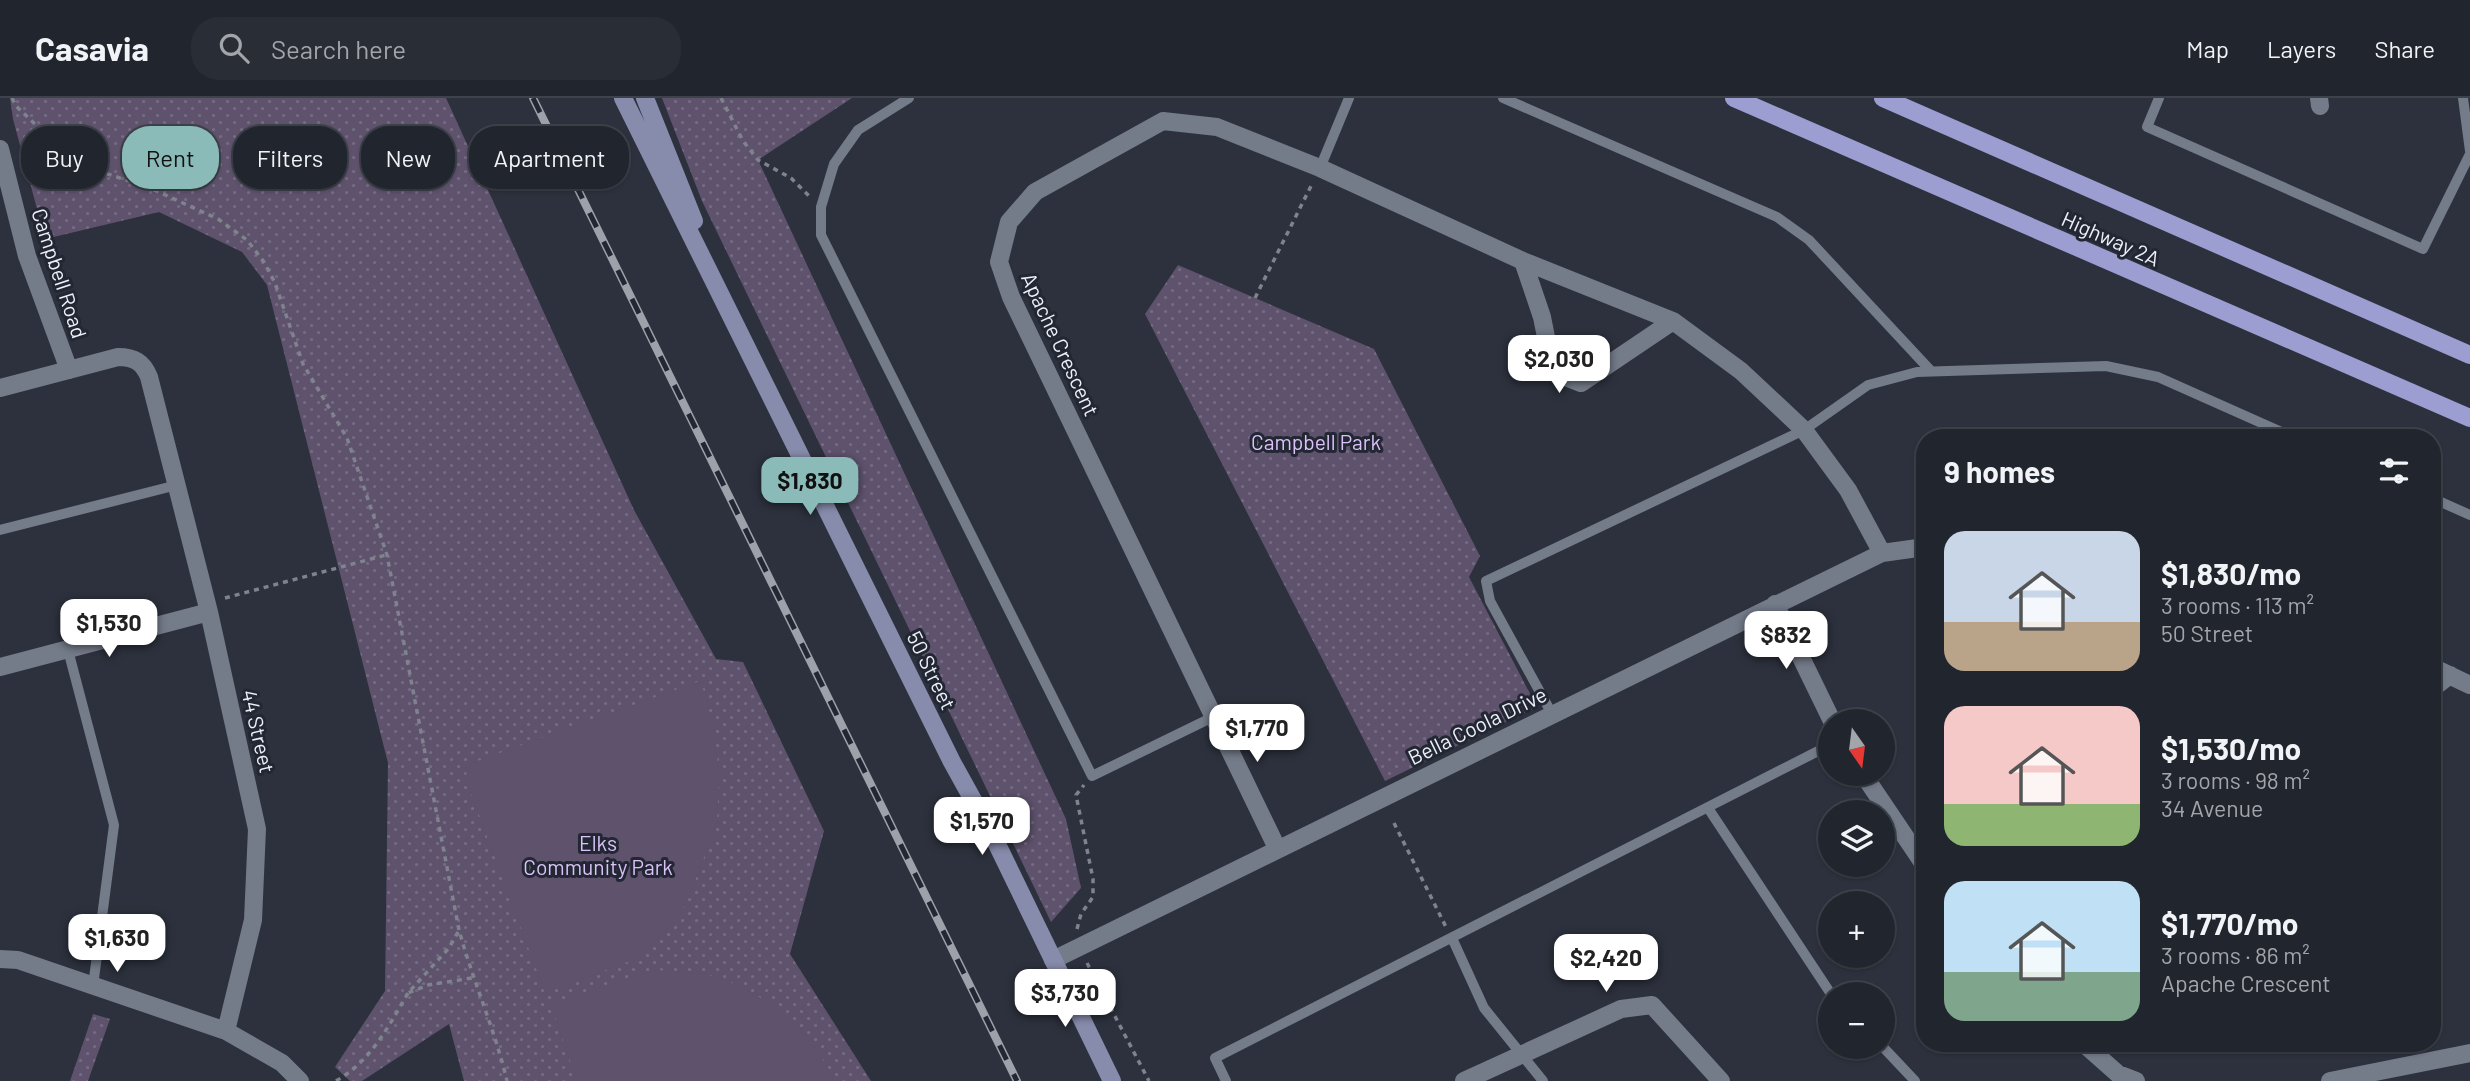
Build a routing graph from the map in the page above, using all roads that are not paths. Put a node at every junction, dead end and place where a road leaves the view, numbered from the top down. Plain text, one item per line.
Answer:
1 (623, 98) edge
2 (645, 98) edge
3 (909, 98) edge
4 (1349, 98) edge
5 (1503, 98) edge
6 (1734, 98) edge
7 (1883, 98) edge
8 (2159, 98) edge
9 (2463, 98) edge
10 (2470, 153) edge
11 (1, 155) edge
12 (1320, 168) junction
13 (1523, 261) junction
14 (713, 277) junction
15 (1673, 321) junction
16 (2470, 355) edge
17 (137, 360) joint
18 (69, 370) junction
19 (1931, 371) junction
20 (0, 388) edge
21 (2470, 418) edge
22 (2275, 429) edge
23 (1804, 430) junction
24 (177, 485) junction
25 (2441, 502) edge
26 (2470, 515) edge
27 (0, 530) edge
28 (1916, 548) edge
29 (1882, 553) junction
30 (1775, 604) junction
31 (207, 605) junction
32 (68, 650) junction
33 (0, 667) edge
34 (2441, 671) edge
35 (2450, 675) junction
36 (2441, 682) edge
37 (2470, 685) edge
38 (1826, 709) edge
39 (1552, 714) junction
40 (1213, 718) junction
41 (1818, 751) edge
42 (1871, 786) edge
43 (1708, 808) junction
44 (1277, 848) junction
45 (1916, 851) edge
46 (1451, 938) junction
47 (0, 959) edge
48 (1054, 960) junction
49 (1823, 982) edge
50 (93, 986) junction
51 (226, 1031) junction
52 (2093, 1052) edge
53 (2470, 1053) edge
54 (1521, 1054) junction
55 (1894, 1059) edge
56 (300, 1081) edge
57 (1112, 1081) edge
58 (1226, 1081) edge
59 (1464, 1081) edge
60 (1544, 1081) edge
61 (1721, 1081) edge
62 (1915, 1081) edge
63 (2136, 1081) edge
64 (2330, 1081) edge

1 - 14 main road, 50 Street
2 - 14 main road, 50 Street
3 - 40 lane
4 - 12 lane
5 - 19 lane
6 - 21 main road, Highway 2A
7 - 16 main road, Highway 2A
8 - 10 lane
9 - 10 lane
11 - 18 street, Campbell Road
12 - 13 street, Apache Crescent
12 - 40 street, Apache Crescent
13 - 15 street, Apache Crescent
13 - 15 street
14 - 48 main road, 50 Street
15 - 23 street, Apache Crescent
17 - 18 street, Campbell Road
17 - 24 street, 44 Street
18 - 20 street, Campbell Road
19 - 22 lane
19 - 23 lane
23 - 29 street, Apache Crescent
23 - 39 lane
24 - 27 lane
24 - 31 street, 44 Street
25 - 26 lane
28 - 29 street, Bella Coola Drive
29 - 30 street, Bella Coola Drive
30 - 38 street
30 - 39 street, Bella Coola Drive
31 - 32 street
31 - 51 street, 44 Street
32 - 33 street
32 - 50 lane
34 - 35 street
35 - 36 street
35 - 37 street
39 - 44 street, Bella Coola Drive
40 - 44 street, Apache Crescent
41 - 43 lane
42 - 45 street
43 - 46 lane
43 - 49 lane
44 - 48 street, Bella Coola Drive
46 - 54 lane
46 - 58 lane
47 - 50 street
48 - 57 main road, 50 Street
50 - 51 street
51 - 56 street
52 - 63 street
53 - 64 street
54 - 59 street
54 - 60 lane
54 - 61 street
55 - 62 lane

